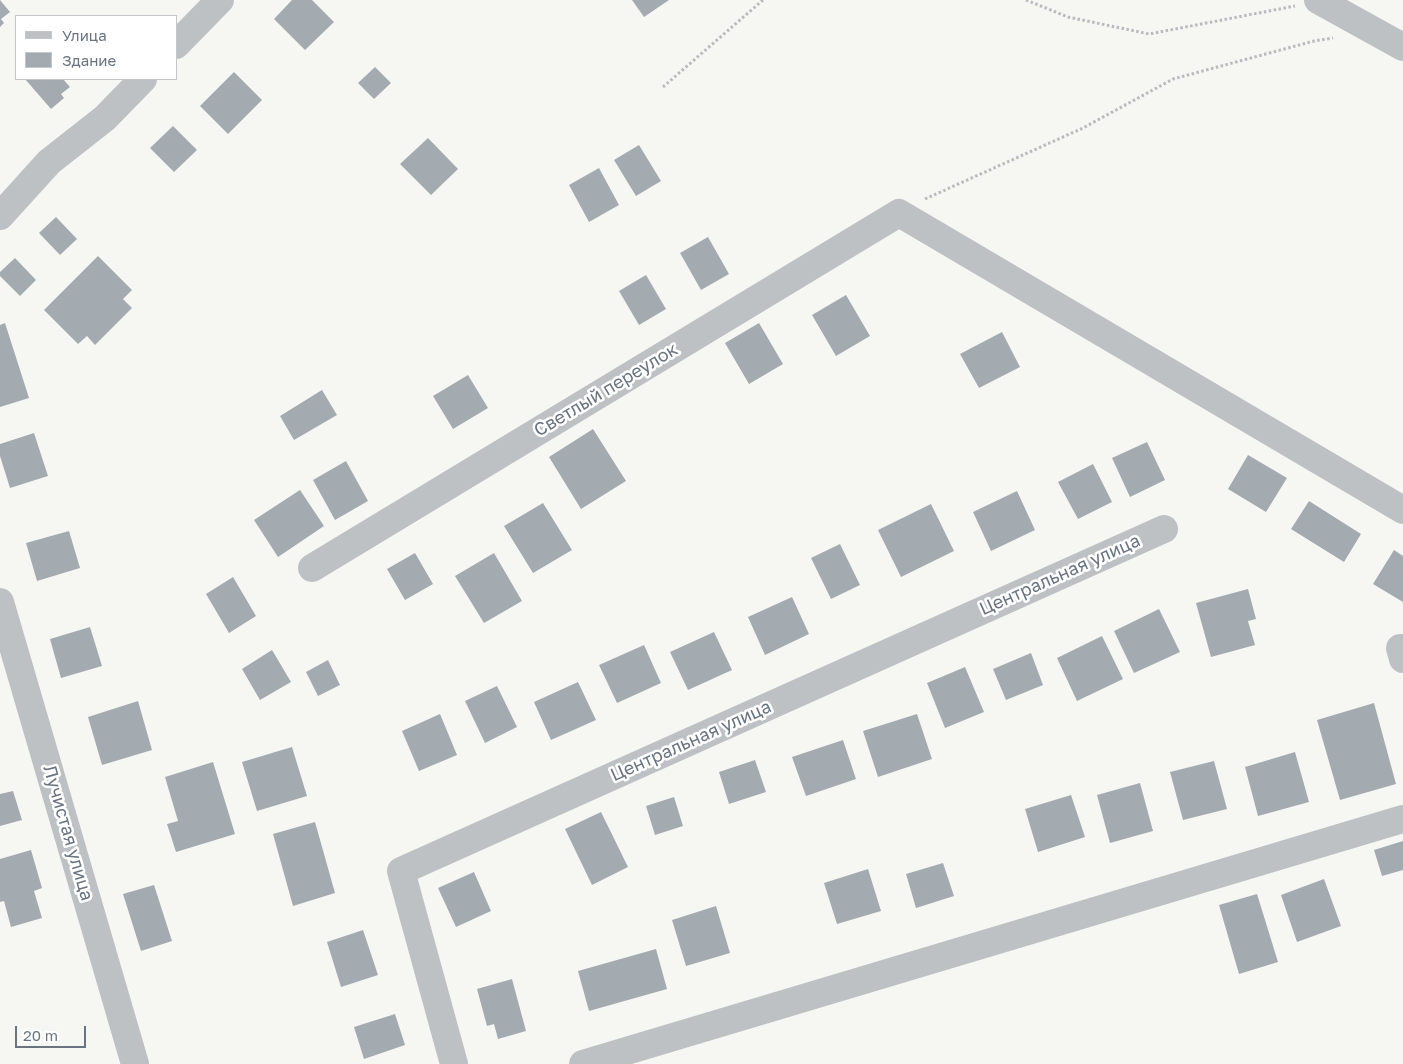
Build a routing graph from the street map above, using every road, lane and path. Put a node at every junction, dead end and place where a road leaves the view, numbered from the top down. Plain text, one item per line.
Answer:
1 (220, 0) edge
2 (763, 0) edge
3 (1026, 0) edge
4 (1319, 1) edge
5 (1377, 31) junction
6 (178, 43) edge
7 (1403, 47) edge
8 (142, 80) edge
9 (663, 87) dead end
10 (899, 213) junction
11 (0, 216) edge
12 (1403, 510) edge
13 (1164, 529) dead end
14 (312, 568) dead end
15 (0, 602) edge
16 (1403, 819) edge
17 (135, 1064) edge
18 (454, 1064) edge
19 (583, 1064) edge

1 - 6 street
2 - 9 path
3 - 4 path
4 - 5 street
5 - 7 street
5 - 10 path
8 - 11 street
10 - 12 street
10 - 14 street, Светлый переулок
13 - 18 street, Центральная улица
15 - 17 street, Лучистая улица
16 - 19 street

